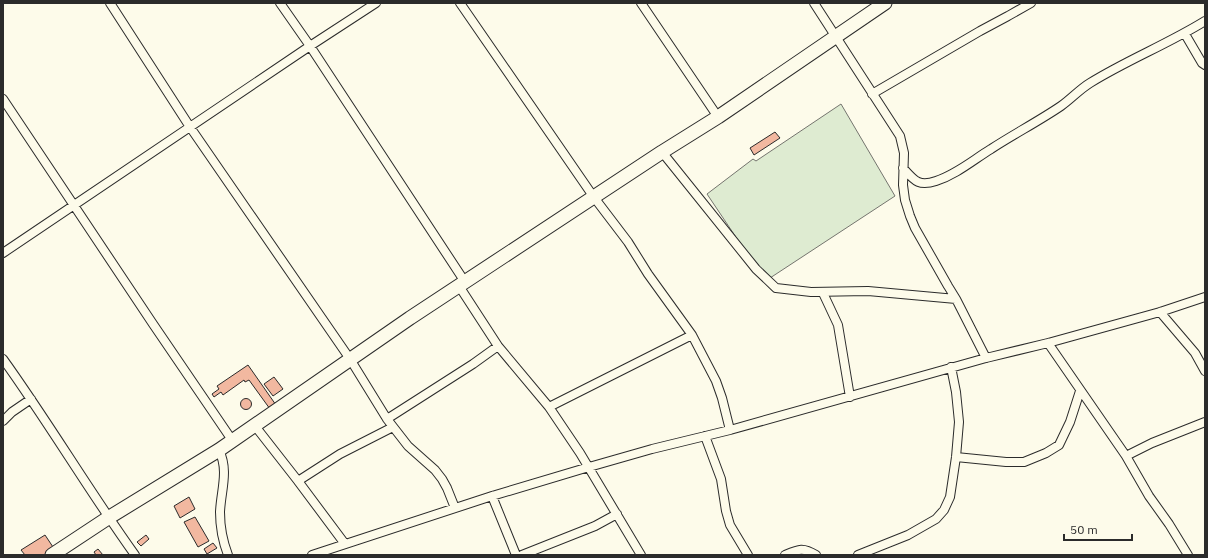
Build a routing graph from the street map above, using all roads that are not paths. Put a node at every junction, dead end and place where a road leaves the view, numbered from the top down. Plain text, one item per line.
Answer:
1 (110, 3) edge
2 (280, 3) edge
3 (376, 3) edge
4 (460, 3) edge
5 (641, 3) edge
6 (814, 3) edge
7 (885, 3) edge
8 (1031, 3) edge
9 (1205, 21) edge
10 (1185, 34) junction
11 (836, 36) junction
12 (310, 46) junction
13 (1205, 66) edge
14 (872, 94) junction
15 (3, 100) edge
16 (718, 117) junction
17 (190, 127) junction
18 (662, 152) junction
19 (903, 168) junction
20 (593, 196) junction
21 (74, 206) junction
22 (3, 253) edge
23 (462, 284) junction
24 (823, 292) junction
25 (1205, 297) edge
26 (956, 298) junction
27 (1160, 312) junction
28 (692, 335) junction
29 (1048, 343) junction
30 (498, 346) junction
31 (986, 358) junction
32 (3, 359) edge
33 (350, 359) junction
34 (951, 367) junction
35 (1205, 371) edge
36 (1080, 390) junction
37 (850, 397) junction
38 (31, 399) junction
39 (550, 407) junction
40 (387, 419) junction
41 (3, 421) edge
42 (1205, 422) edge
43 (254, 426) junction
44 (393, 427) junction
45 (730, 430) junction
46 (705, 436) junction
47 (232, 440) junction
48 (219, 450) junction
49 (1126, 456) junction
50 (956, 457) junction
51 (589, 467) junction
52 (298, 481) junction
53 (492, 496) junction
54 (455, 508) junction
55 (617, 514) junction
56 (108, 518) junction
57 (345, 544) junction
58 (52, 555) edge
59 (135, 555) edge
60 (228, 555) edge
61 (316, 555) edge
62 (516, 555) edge
63 (522, 555) edge
64 (641, 555) edge
65 (748, 555) edge
66 (785, 555) edge
67 (816, 555) edge
68 (858, 555) edge
69 (1188, 555) edge

1 - 17 street
2 - 12 street
3 - 12 street
4 - 20 street
5 - 16 street
6 - 11 street
7 - 11 main road
8 - 14 street
9 - 10 street
10 - 13 street
10 - 19 street
11 - 14 street
11 - 16 main road
12 - 17 street
12 - 23 street
14 - 19 street
15 - 21 street
16 - 18 main road
17 - 21 street
17 - 33 street
18 - 20 main road
18 - 24 street
19 - 26 street
20 - 23 main road
20 - 28 street
21 - 22 street
21 - 47 street
23 - 30 street
23 - 33 main road
24 - 26 street
24 - 37 street
25 - 27 street
26 - 31 street
27 - 29 street
27 - 35 street
28 - 39 street
28 - 45 street
29 - 31 street
29 - 36 street
30 - 39 street
30 - 40 street
31 - 34 street
32 - 38 street
33 - 40 street
33 - 43 main road
34 - 37 street
34 - 50 street
36 - 49 street
36 - 50 street
37 - 45 street
38 - 41 street
38 - 56 street
39 - 51 street
40 - 44 street
42 - 49 street
43 - 47 main road
43 - 52 street
44 - 52 street
44 - 54 street
45 - 46 street
46 - 51 street
46 - 65 street
47 - 48 main road
48 - 56 main road
48 - 60 street
49 - 69 street
50 - 68 street
51 - 53 street
51 - 55 street
52 - 57 street
53 - 54 street
53 - 62 street
54 - 57 street
55 - 63 street
55 - 64 street
56 - 58 main road
56 - 59 street
57 - 61 street
66 - 67 street

